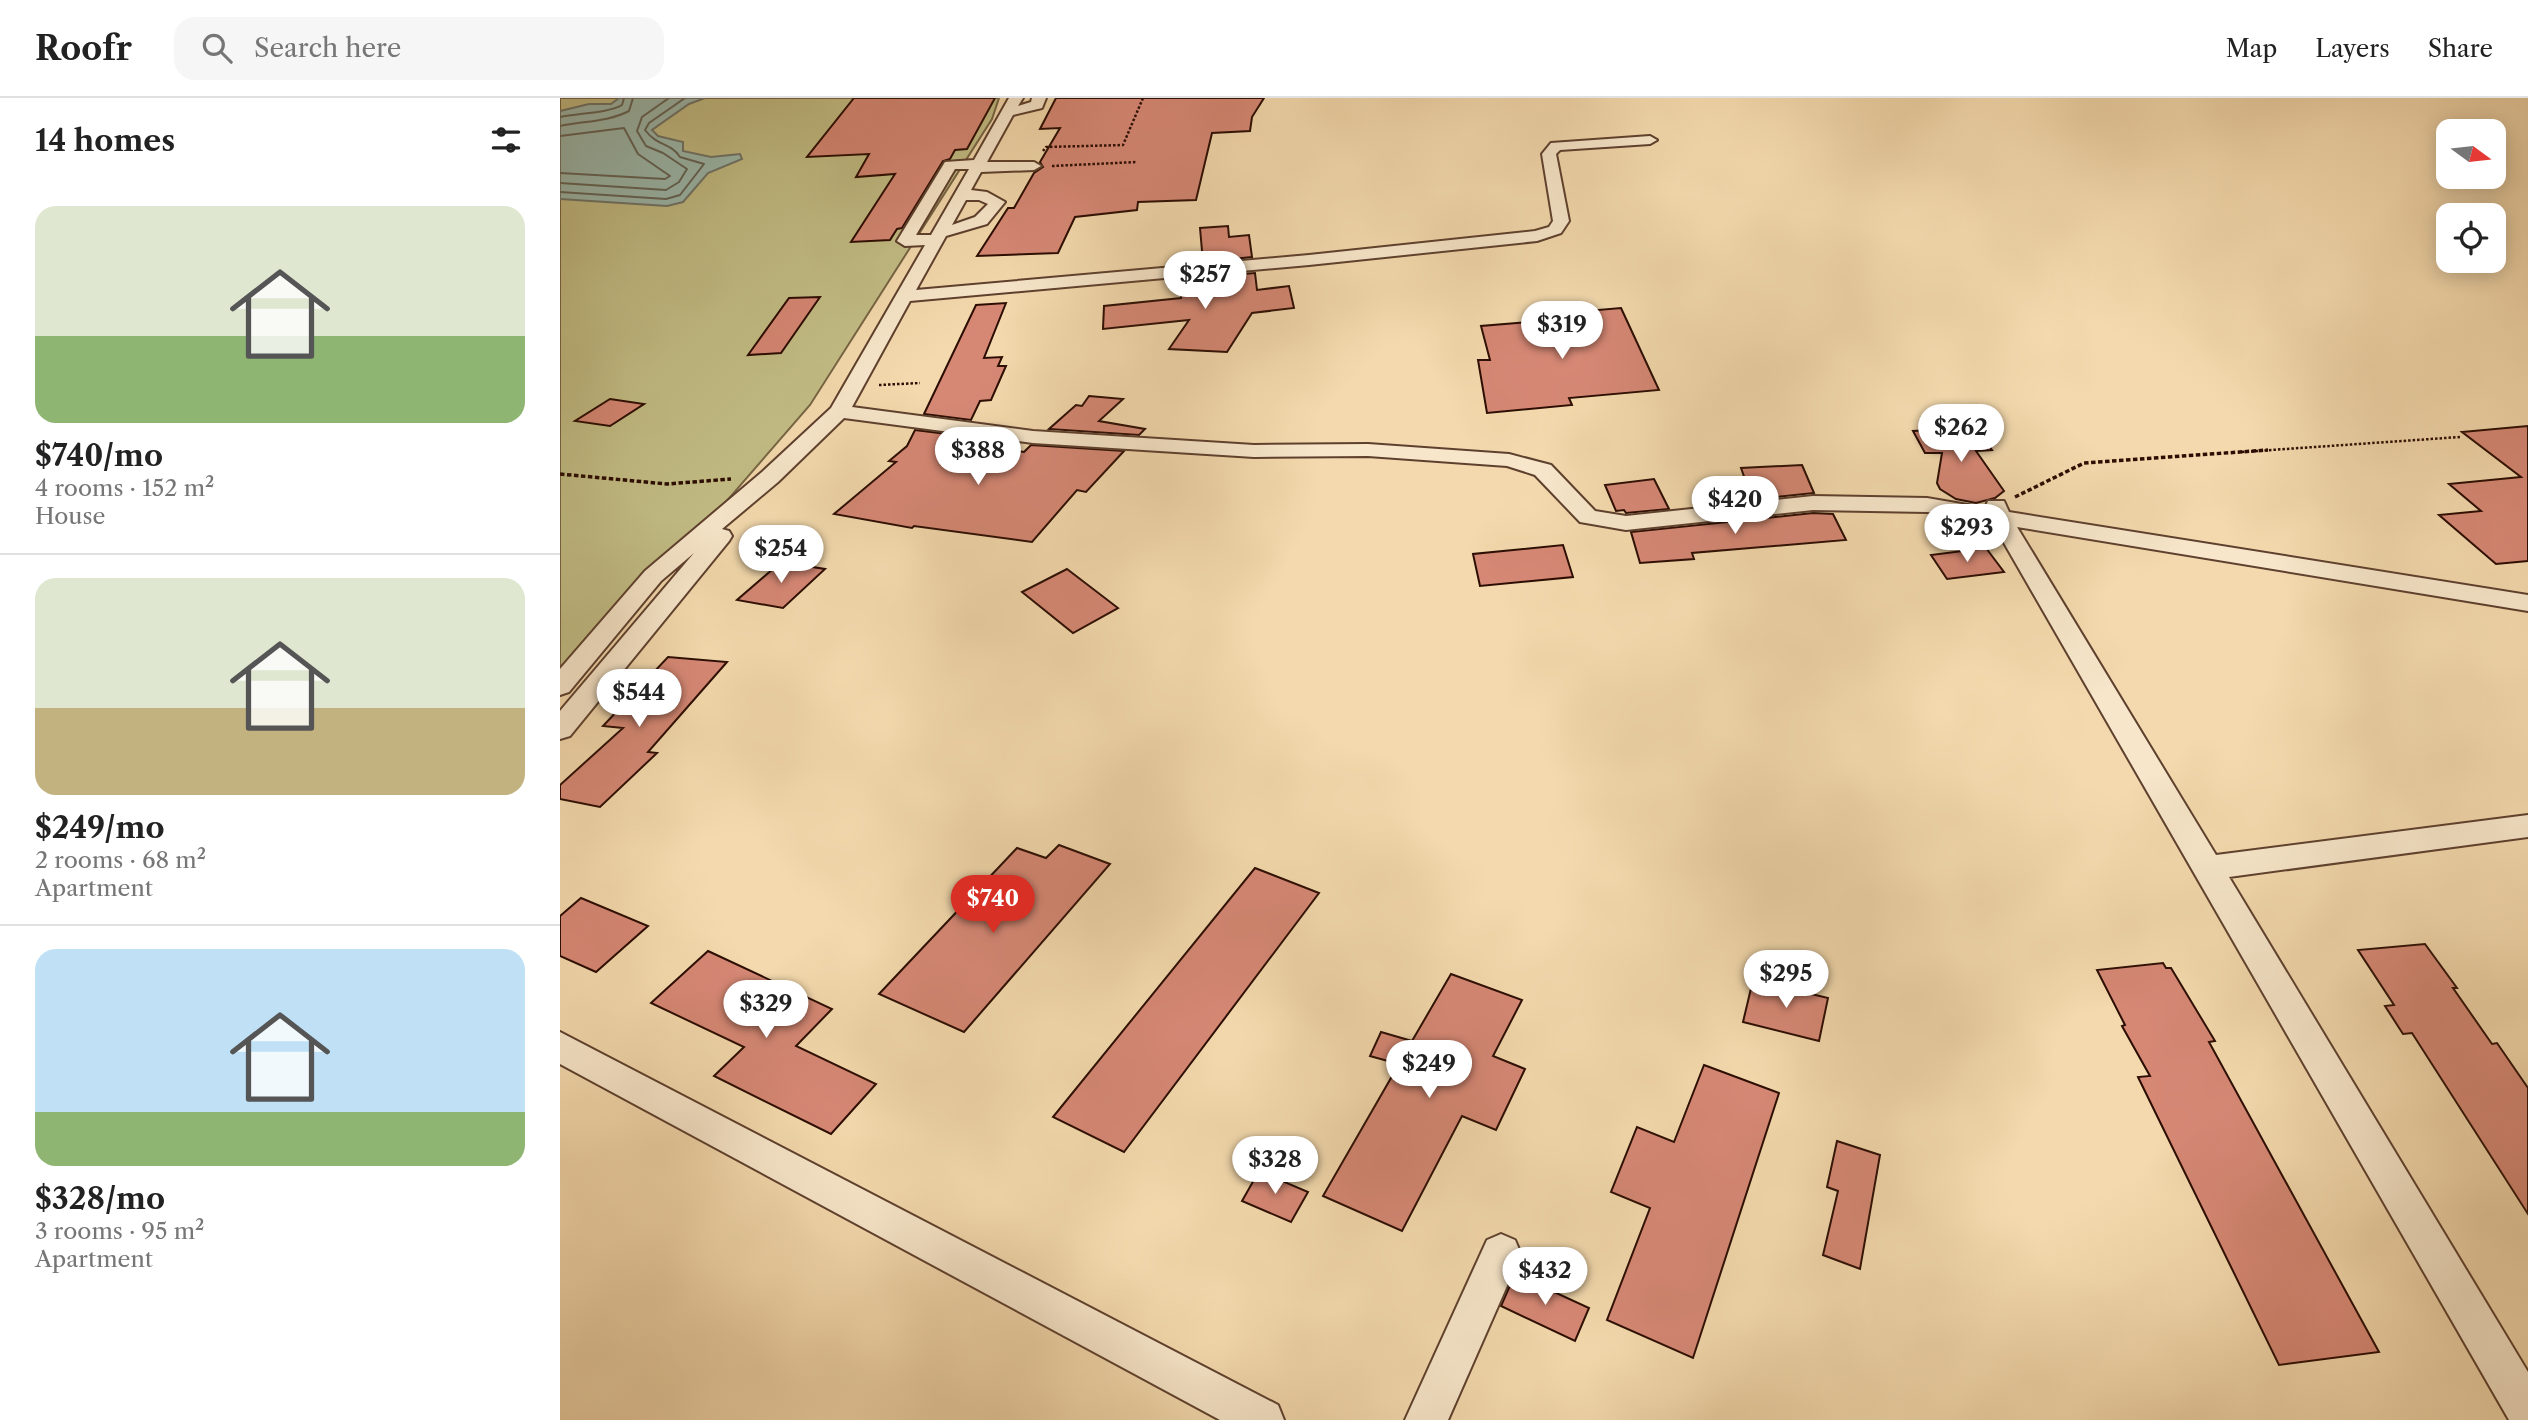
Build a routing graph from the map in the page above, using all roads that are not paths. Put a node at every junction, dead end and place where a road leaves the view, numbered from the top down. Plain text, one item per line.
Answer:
1 (1039, 98) edge
2 (1013, 105) edge
3 (1650, 140) dead end
4 (980, 166) junction
5 (1034, 166) road end
6 (963, 195) junction
7 (940, 236) junction
8 (905, 296) junction
9 (839, 411) junction
10 (770, 477) junction
11 (1998, 512) junction
12 (2528, 603) edge
13 (560, 686) edge
14 (560, 729) edge
15 (2528, 826) edge
16 (2207, 868) junction
17 (560, 1047) edge
18 (1501, 1254) dead end
19 (2528, 1412) edge
20 (1263, 1420) edge
21 (1426, 1420) edge

1 - 2 street
2 - 4 street
3 - 8 street
4 - 5 street
4 - 6 street
4 - 7 street
6 - 7 street
6 - 7 street
7 - 8 street
8 - 9 street
9 - 10 street
9 - 11 street
10 - 13 street
10 - 14 street
11 - 12 street
11 - 16 street
15 - 16 street
16 - 19 street
17 - 20 street
18 - 21 street

